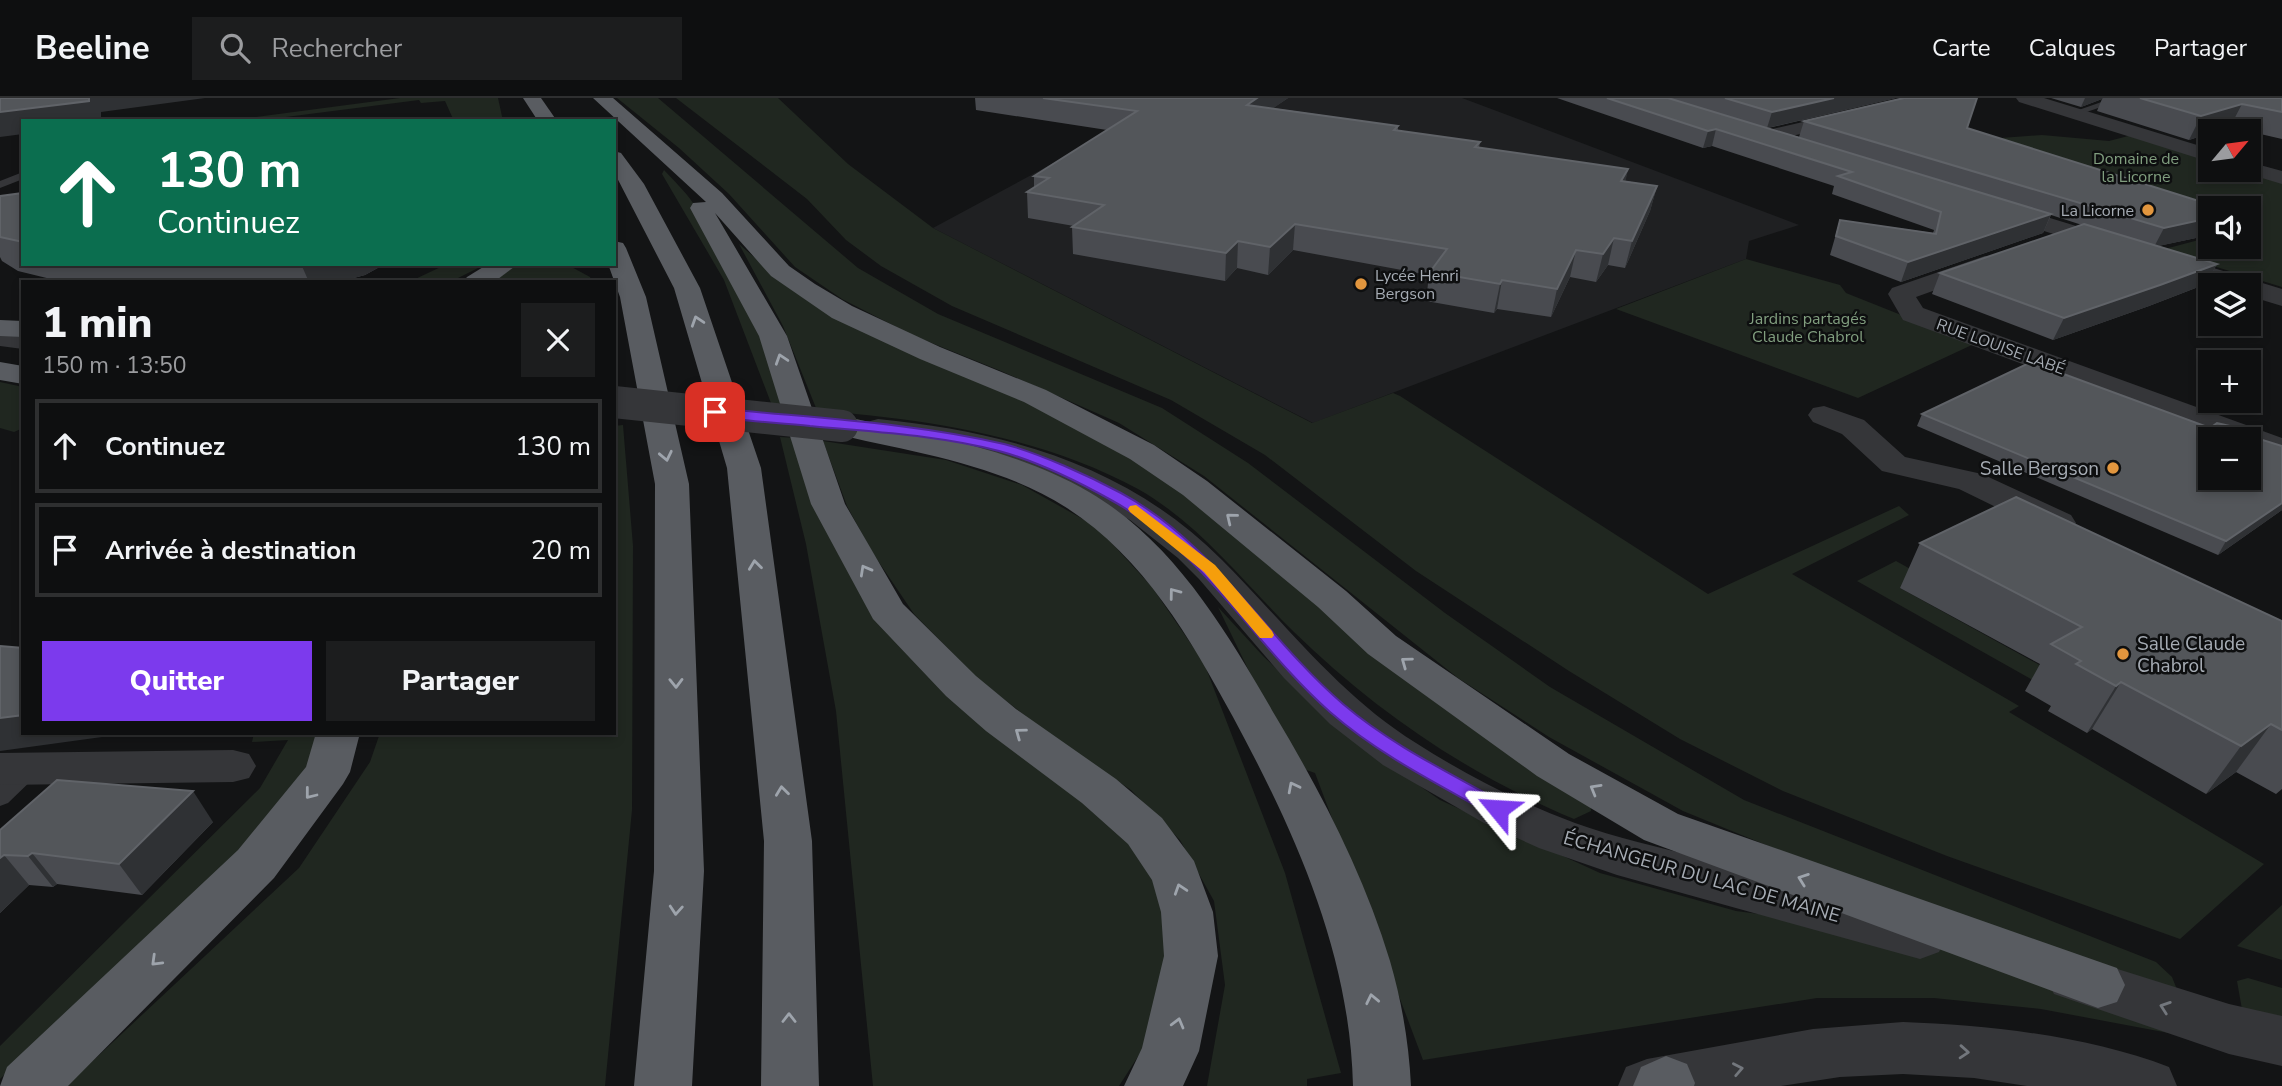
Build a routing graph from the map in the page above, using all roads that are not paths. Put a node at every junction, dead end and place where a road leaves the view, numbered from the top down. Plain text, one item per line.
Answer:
1 (532, 98) edge
2 (602, 98) edge
3 (1931, 98) edge
4 (2025, 98) edge
5 (2123, 98) edge
6 (2075, 113) junction
7 (547, 119) edge
8 (1741, 129) edge
9 (1766, 136) junction
10 (1812, 150) edge
11 (2198, 152) edge
12 (616, 160) edge
13 (679, 168) junction
14 (21, 170) edge
15 (2261, 171) edge
16 (21, 176) edge
17 (2282, 178) edge
18 (0, 182) edge
19 (21, 184) edge
20 (1973, 201) edge
21 (2074, 233) junction
22 (616, 253) edge
23 (503, 266) edge
24 (2203, 273) edge
25 (479, 280) edge
26 (2261, 291) edge
27 (2282, 298) edge
28 (0, 328) edge
29 (21, 328) edge
30 (0, 338) edge
31 (21, 341) edge
32 (0, 371) edge
33 (21, 375) edge
34 (616, 402) edge
35 (1824, 415) dead end
36 (842, 425) junction
37 (2282, 449) edge
38 (2084, 535) edge
39 (337, 735) edge
40 (233, 766) dead end
41 (10, 778) edge
42 (2098, 985) junction
43 (2282, 1041) edge
44 (1658, 1085) edge
45 (28, 1086) edge
46 (663, 1086) edge
47 (790, 1086) edge
48 (1153, 1086) edge
49 (1382, 1086) edge
50 (2148, 1086) edge

1 - 7 highway
2 - 13 highway
3 - 9 street
4 - 6 street
5 - 6 lane
6 - 11 street
8 - 9 street
9 - 10 street
47 -> 12 highway
42 -> 13 highway
48 -> 13 highway
14 - 18 lane
15 - 17 street
16 - 18 lane
18 - 19 lane
20 - 21 street
21 - 24 street
21 - 37 street, RUE LOUISE LABÉ
22 -> 46 highway
23 - 25 highway
26 - 27 street
28 - 29 highway
30 - 31 street
32 - 33 highway
34 - 36 street, ÉCHANGEUR DU LAC DE MAINE, bridge
35 - 38 street
36 - 42 street, ÉCHANGEUR DU LAC DE MAINE
49 -> 36 highway
39 -> 45 highway
40 - 41 street
43 -> 42 street, ÉCHANGEUR DU LAC DE MAINE
44 -> 50 street

